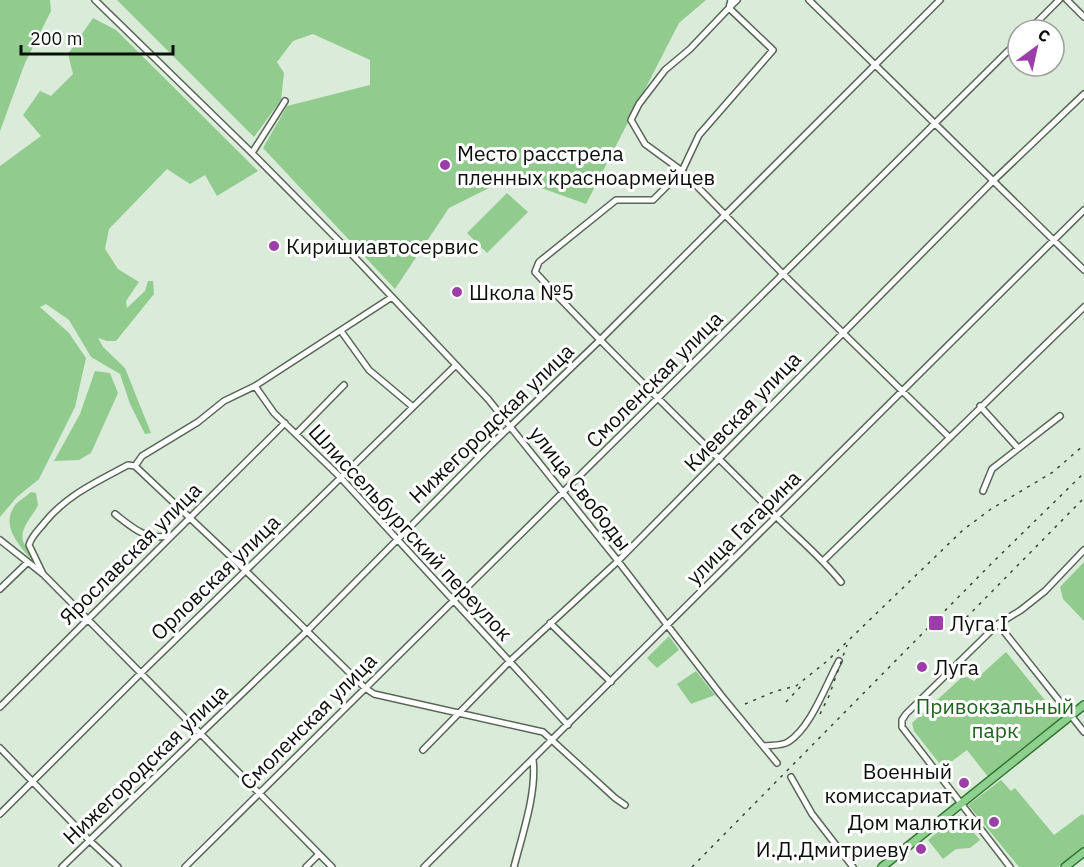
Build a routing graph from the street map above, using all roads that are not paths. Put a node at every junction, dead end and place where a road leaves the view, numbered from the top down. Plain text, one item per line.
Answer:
1 (95, 0) edge
2 (730, 0) edge
3 (737, 0) edge
4 (809, 0) edge
5 (940, 0) edge
6 (1059, 0) edge
7 (1067, 0) edge
8 (729, 8) junction
9 (1084, 16) edge
10 (1041, 18) edge
11 (1006, 53) edge
12 (875, 65) junction
13 (1084, 94) edge
14 (285, 101) dead end
15 (934, 124) junction
16 (252, 153) junction
17 (682, 171) junction
18 (993, 181) junction
19 (1084, 210) edge
20 (726, 215) junction
21 (1054, 240) junction
22 (1084, 270) edge
23 (784, 275) junction
24 (392, 297) junction
25 (1084, 307) edge
26 (341, 331) junction
27 (843, 332) junction
28 (599, 341) junction
29 (456, 365) junction
30 (344, 385) dead end
31 (255, 386) junction
32 (903, 392) junction
33 (657, 399) junction
34 (981, 406) junction
35 (413, 407) junction
36 (1060, 416) dead end
37 (285, 423) junction
38 (511, 425) junction
39 (296, 434) junction
40 (949, 437) junction
41 (1018, 448) junction
42 (719, 459) junction
43 (135, 466) junction
44 (340, 477) junction
45 (983, 491) dead end
46 (563, 492) junction
47 (115, 514) dead end
48 (189, 517) junction
49 (776, 517) junction
50 (171, 535) junction
51 (397, 539) junction
52 (0, 540) edge
53 (1084, 550) edge
54 (824, 560) junction
55 (618, 561) junction
56 (28, 562) junction
57 (246, 571) junction
58 (43, 574) junction
59 (841, 582) dead end
60 (0, 589) edge
61 (453, 600) junction
62 (86, 620) junction
63 (550, 623) junction
64 (998, 624) junction
65 (668, 626) junction
66 (306, 631) junction
67 (509, 662) junction
68 (839, 662) dead end
69 (140, 674) junction
70 (611, 682) junction
71 (365, 688) junction
72 (1084, 705) edge
73 (0, 707) edge
74 (459, 713) junction
75 (1071, 716) junction
76 (568, 725) junction
77 (1084, 732) edge
78 (201, 733) junction
79 (552, 741) junction
80 (764, 746) junction
81 (0, 748) edge
82 (423, 750) dead end
83 (533, 760) junction
84 (777, 763) dead end
85 (791, 777) dead end
86 (33, 781) junction
87 (259, 792) junction
88 (960, 804) junction
89 (625, 805) dead end
90 (0, 814) edge
91 (89, 840) junction
92 (1084, 852) edge
93 (319, 854) junction
94 (62, 867) edge
95 (118, 867) edge
96 (185, 867) edge
97 (306, 867) edge
98 (332, 867) edge
99 (424, 867) edge
100 (514, 867) edge
101 (853, 867) edge
102 (882, 867) edge
103 (1010, 867) edge
104 (1065, 867) edge

1 - 16 street, улица Свободы
2 - 8 street
3 - 8 street
4 - 12 street
5 - 12 street, Нижегородская улица
6 - 10 street
7 - 9 street
8 - 17 street
8 - 17 street
11 - 15 street, Смоленская улица
12 - 15 street
12 - 20 street, Нижегородская улица
13 - 18 street, Киевская улица
14 - 16 street
15 - 18 street
15 - 23 street, Смоленская улица
16 - 24 street, улица Свободы
17 - 20 street
17 - 28 street
18 - 21 street
18 - 27 street, Киевская улица
19 - 21 street, улица Гагарина
20 - 23 street
20 - 28 street, Нижегородская улица
21 - 22 street
21 - 32 street, улица Гагарина
23 - 27 street
23 - 33 street, Смоленская улица
24 - 26 street
24 - 29 street, улица Свободы
25 - 34 street
26 - 31 street
26 - 35 street
27 - 32 street
27 - 42 street, Киевская улица
28 - 33 street
28 - 38 street, Нижегородская улица
29 - 35 street, Орловская улица
29 - 38 street, улица Свободы
30 - 39 street
31 - 37 street, Шлиссельбургский переулок
31 - 43 street
32 - 40 street
32 - 49 street, улица Гагарина
33 - 42 street
33 - 46 street, Смоленская улица
34 - 40 street
34 - 41 street
35 - 44 street, Орловская улица
36 - 41 street
37 - 39 street, Шлиссельбургский переулок
37 - 48 street, Ярославская улица
38 - 46 street, улица Свободы
38 - 51 street, Нижегородская улица
39 - 44 street, Шлиссельбургский переулок
40 - 54 street
41 - 45 street
42 - 49 street
42 - 55 street, Киевская улица
43 - 48 street
43 - 58 street
44 - 51 street, Шлиссельбургский переулок
44 - 57 street, Орловская улица
46 - 55 street, улица Свободы
46 - 61 street, Смоленская улица
47 - 50 street
48 - 50 street, Ярославская улица
48 - 57 street
49 - 54 street
49 - 65 street, улица Гагарина
50 - 62 street, Ярославская улица
51 - 61 street, Шлиссельбургский переулок
51 - 66 street, Нижегородская улица
52 - 56 street
53 - 64 street
54 - 59 street
55 - 63 street, Киевская улица
55 - 65 street, улица Свободы
56 - 58 street
56 - 60 street
57 - 66 street
57 - 69 street, Орловская улица
58 - 62 street
61 - 67 street, Шлиссельбургский переулок
61 - 71 street, Смоленская улица
62 - 69 street
62 - 73 street, Ярославская улица
63 - 67 street, Киевская улица
63 - 70 street
64 - 75 street
64 - 88 street
65 - 70 street, улица Гагарина
65 - 80 street, улица Свободы
66 - 71 street
66 - 78 street, Нижегородская улица
67 - 74 street, Киевская улица
67 - 76 street, Шлиссельбургский переулок
68 - 80 street
69 - 78 street
69 - 86 street, Орловская улица
70 - 76 street, улица Гагарина
71 - 74 street
71 - 87 street, Смоленская улица
72 - 75 main road
74 - 79 street
74 - 82 street, Киевская улица
75 - 77 street
75 - 88 main road
76 - 79 street, улица Гагарина
78 - 87 street
78 - 91 street, Нижегородская улица
79 - 83 street, улица Гагарина
79 - 89 street
80 - 84 street, улица Свободы
81 - 86 street
83 - 99 street, улица Гагарина
83 - 100 street
85 - 101 street
86 - 90 street, Орловская улица
86 - 91 street
87 - 93 street
87 - 96 street, Смоленская улица
88 - 102 main road
88 - 103 street
91 - 94 street, Нижегородская улица
91 - 95 street
92 - 104 main road
93 - 97 street
93 - 98 street

